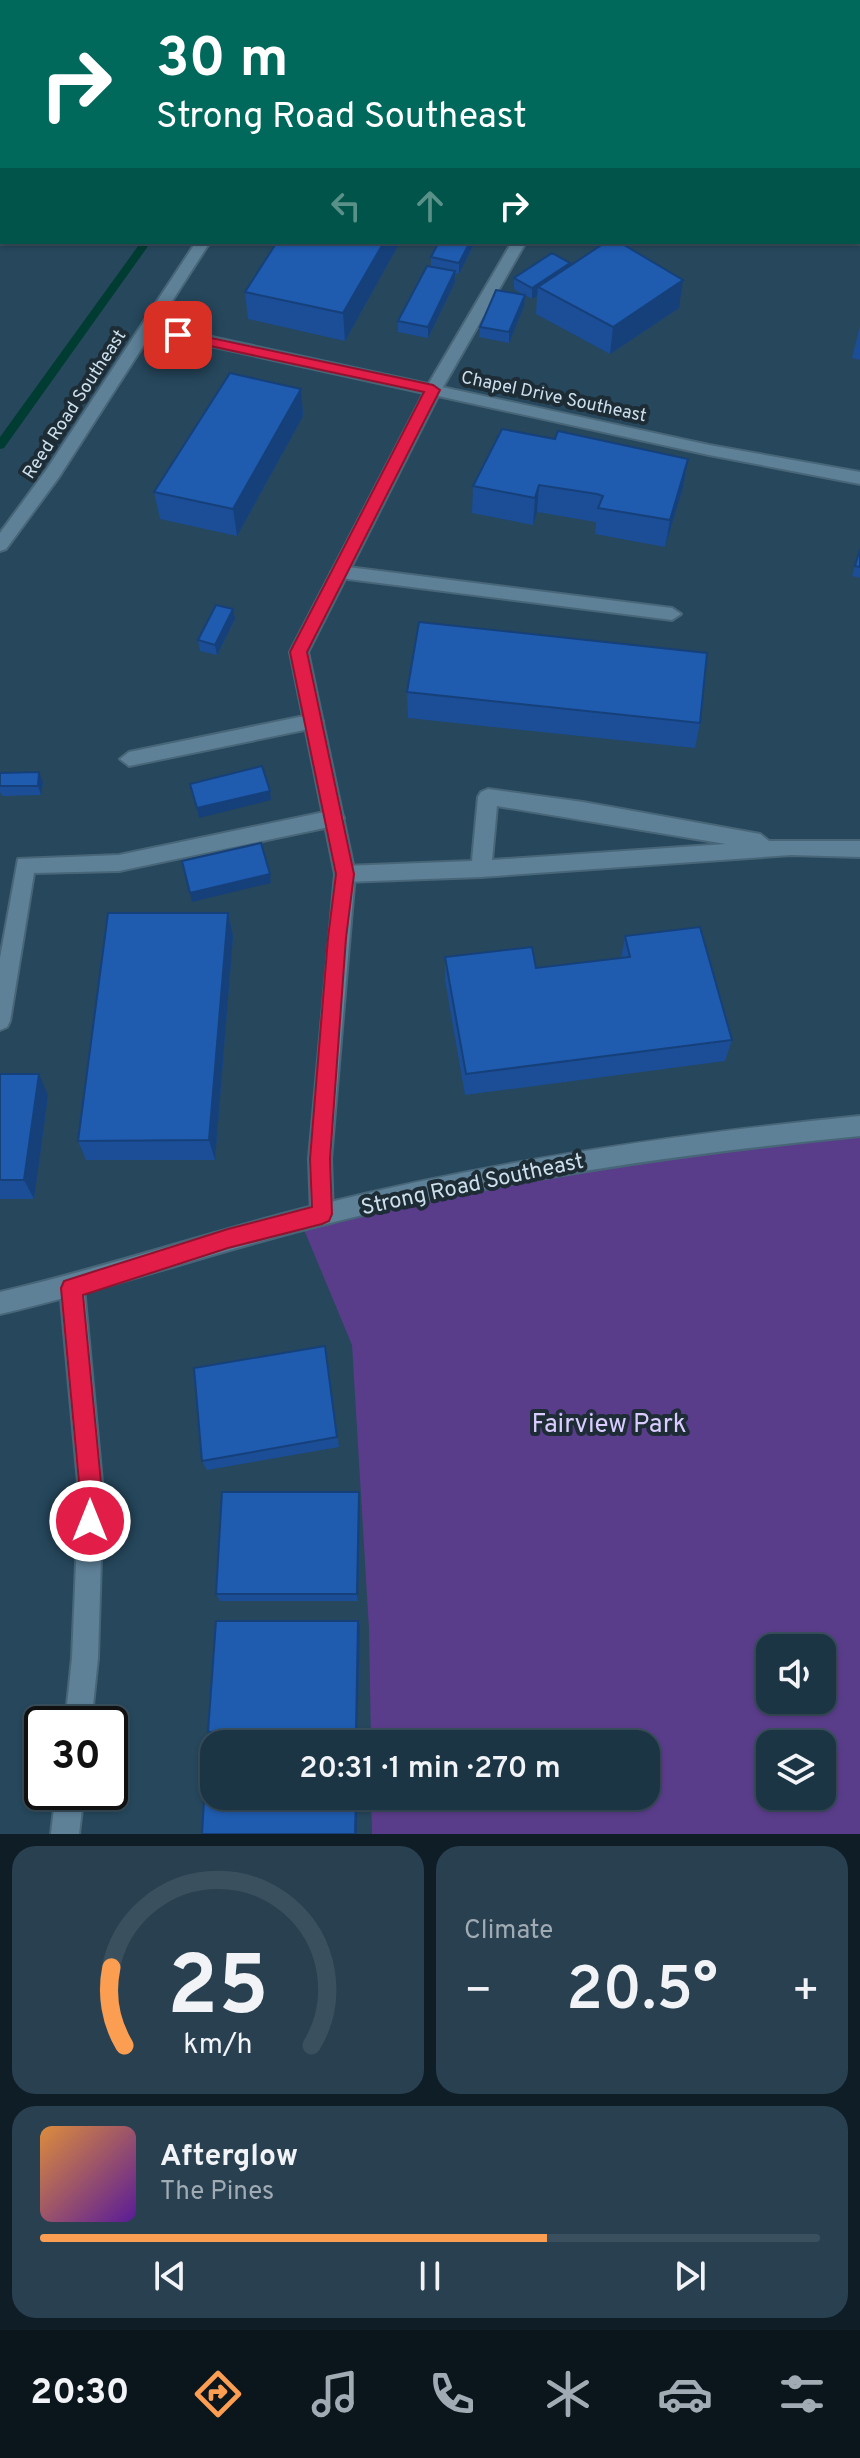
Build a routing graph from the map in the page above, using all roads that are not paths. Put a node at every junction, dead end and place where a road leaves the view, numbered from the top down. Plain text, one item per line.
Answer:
1 (202, 244) edge
2 (518, 244) edge
3 (147, 328) junction
4 (433, 390) junction
5 (860, 478) edge
6 (0, 545) edge
7 (340, 572) junction
8 (672, 614) dead end
9 (314, 721) junction
10 (129, 759) dead end
11 (334, 818) junction
12 (791, 847) junction
13 (860, 849) edge
14 (481, 869) junction
15 (345, 874) junction
16 (0, 1021) edge
17 (860, 1126) edge
18 (322, 1214) junction
19 (72, 1288) junction
20 (0, 1303) edge
21 (80, 1706) edge
22 (68, 1810) edge
23 (65, 1834) edge

1 - 3 street, Reed Road Southeast
2 - 4 street
3 - 4 street, Chapel Drive Southeast
3 - 6 street, Reed Road Southeast
4 - 5 street, Chapel Drive Southeast
4 - 7 street
7 - 8 street
7 - 9 street
9 - 10 street
9 - 11 street
11 - 15 street
11 - 16 street
12 - 13 street
12 - 14 street
12 - 14 street
14 - 15 street
15 - 18 street
17 - 18 street, Strong Road Southeast
18 - 19 street, Strong Road Southeast
19 - 20 street, Strong Road Southeast
19 - 21 street
22 - 23 street

